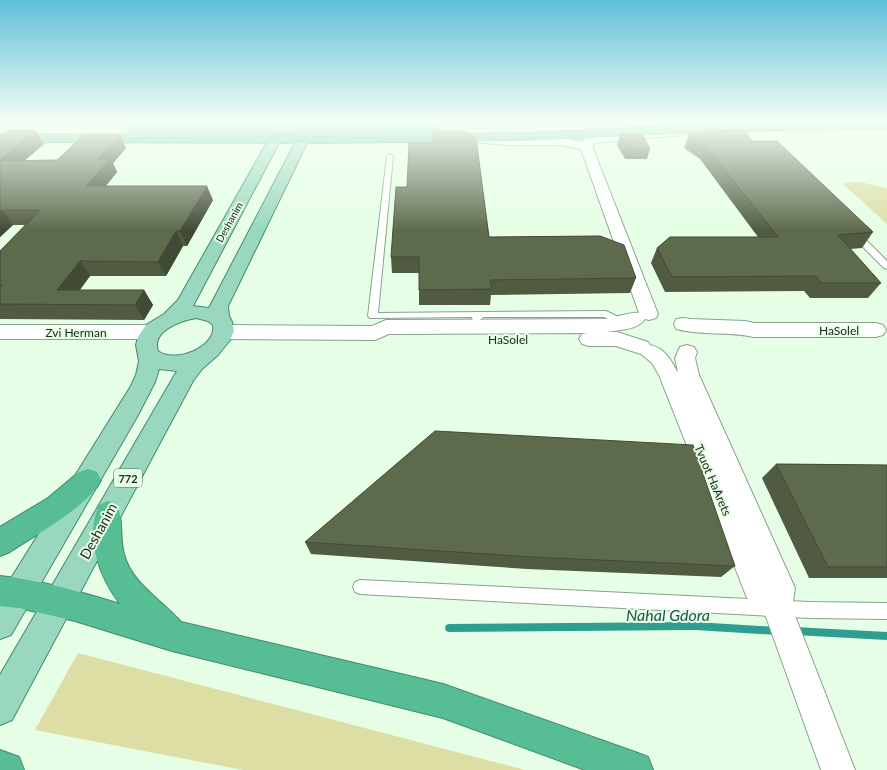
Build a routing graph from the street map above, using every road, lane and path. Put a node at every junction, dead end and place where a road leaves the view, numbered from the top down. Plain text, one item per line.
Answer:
1 (262, 159) edge
2 (287, 159) edge
3 (390, 159) edge
4 (591, 159) edge
5 (849, 228) edge
6 (887, 266) edge
7 (172, 317) junction
8 (636, 318) junction
9 (475, 320) junction
10 (683, 324) junction
11 (222, 325) junction
12 (883, 329) edge
13 (754, 330) junction
14 (0, 332) edge
15 (375, 333) junction
16 (151, 343) junction
17 (646, 349) junction
18 (689, 350) junction
19 (202, 357) junction
20 (88, 480) junction
21 (108, 514) junction
22 (0, 542) edge
23 (360, 587) dead end
24 (9, 592) edge
25 (59, 602) junction
26 (887, 611) edge
27 (779, 613) junction
28 (0, 624) edge
29 (172, 635) junction
30 (0, 708) edge
31 (0, 768) edge
32 (6, 770) edge
33 (635, 770) edge
34 (838, 770) edge

1 - 7 main road, Deshanim
2 - 11 main road
3 - 9 lane
4 - 8 street
5 - 6 lane
7 - 11 main road
7 - 16 main road
8 - 9 street, HaSolel
8 - 10 street
8 - 17 street
9 - 15 street, HaSolel
10 - 13 street, HaSolel
10 - 18 street
11 - 15 street, HaSolel
11 - 19 main road
12 - 13 street, HaSolel
13 - 18 street, HaSolel
14 - 16 street, Zvi Herman
15 - 17 street, HaSolel
16 - 19 main road
16 - 20 main road, 772
17 - 18 street
17 - 27 street, Tvuot HaArets
18 - 27 street, Tvuot HaArets
19 - 21 main road, Deshanim / 772
20 - 22 highway
20 - 24 main road, 772
21 - 25 main road, Deshanim / 772
21 - 29 highway
23 - 27 lane
24 - 25 highway
24 - 28 main road, 772
25 - 29 highway
25 - 30 main road, Deshanim / 772
26 - 27 lane
27 - 34 street, Tvuot HaArets
29 - 33 highway
31 - 32 highway

